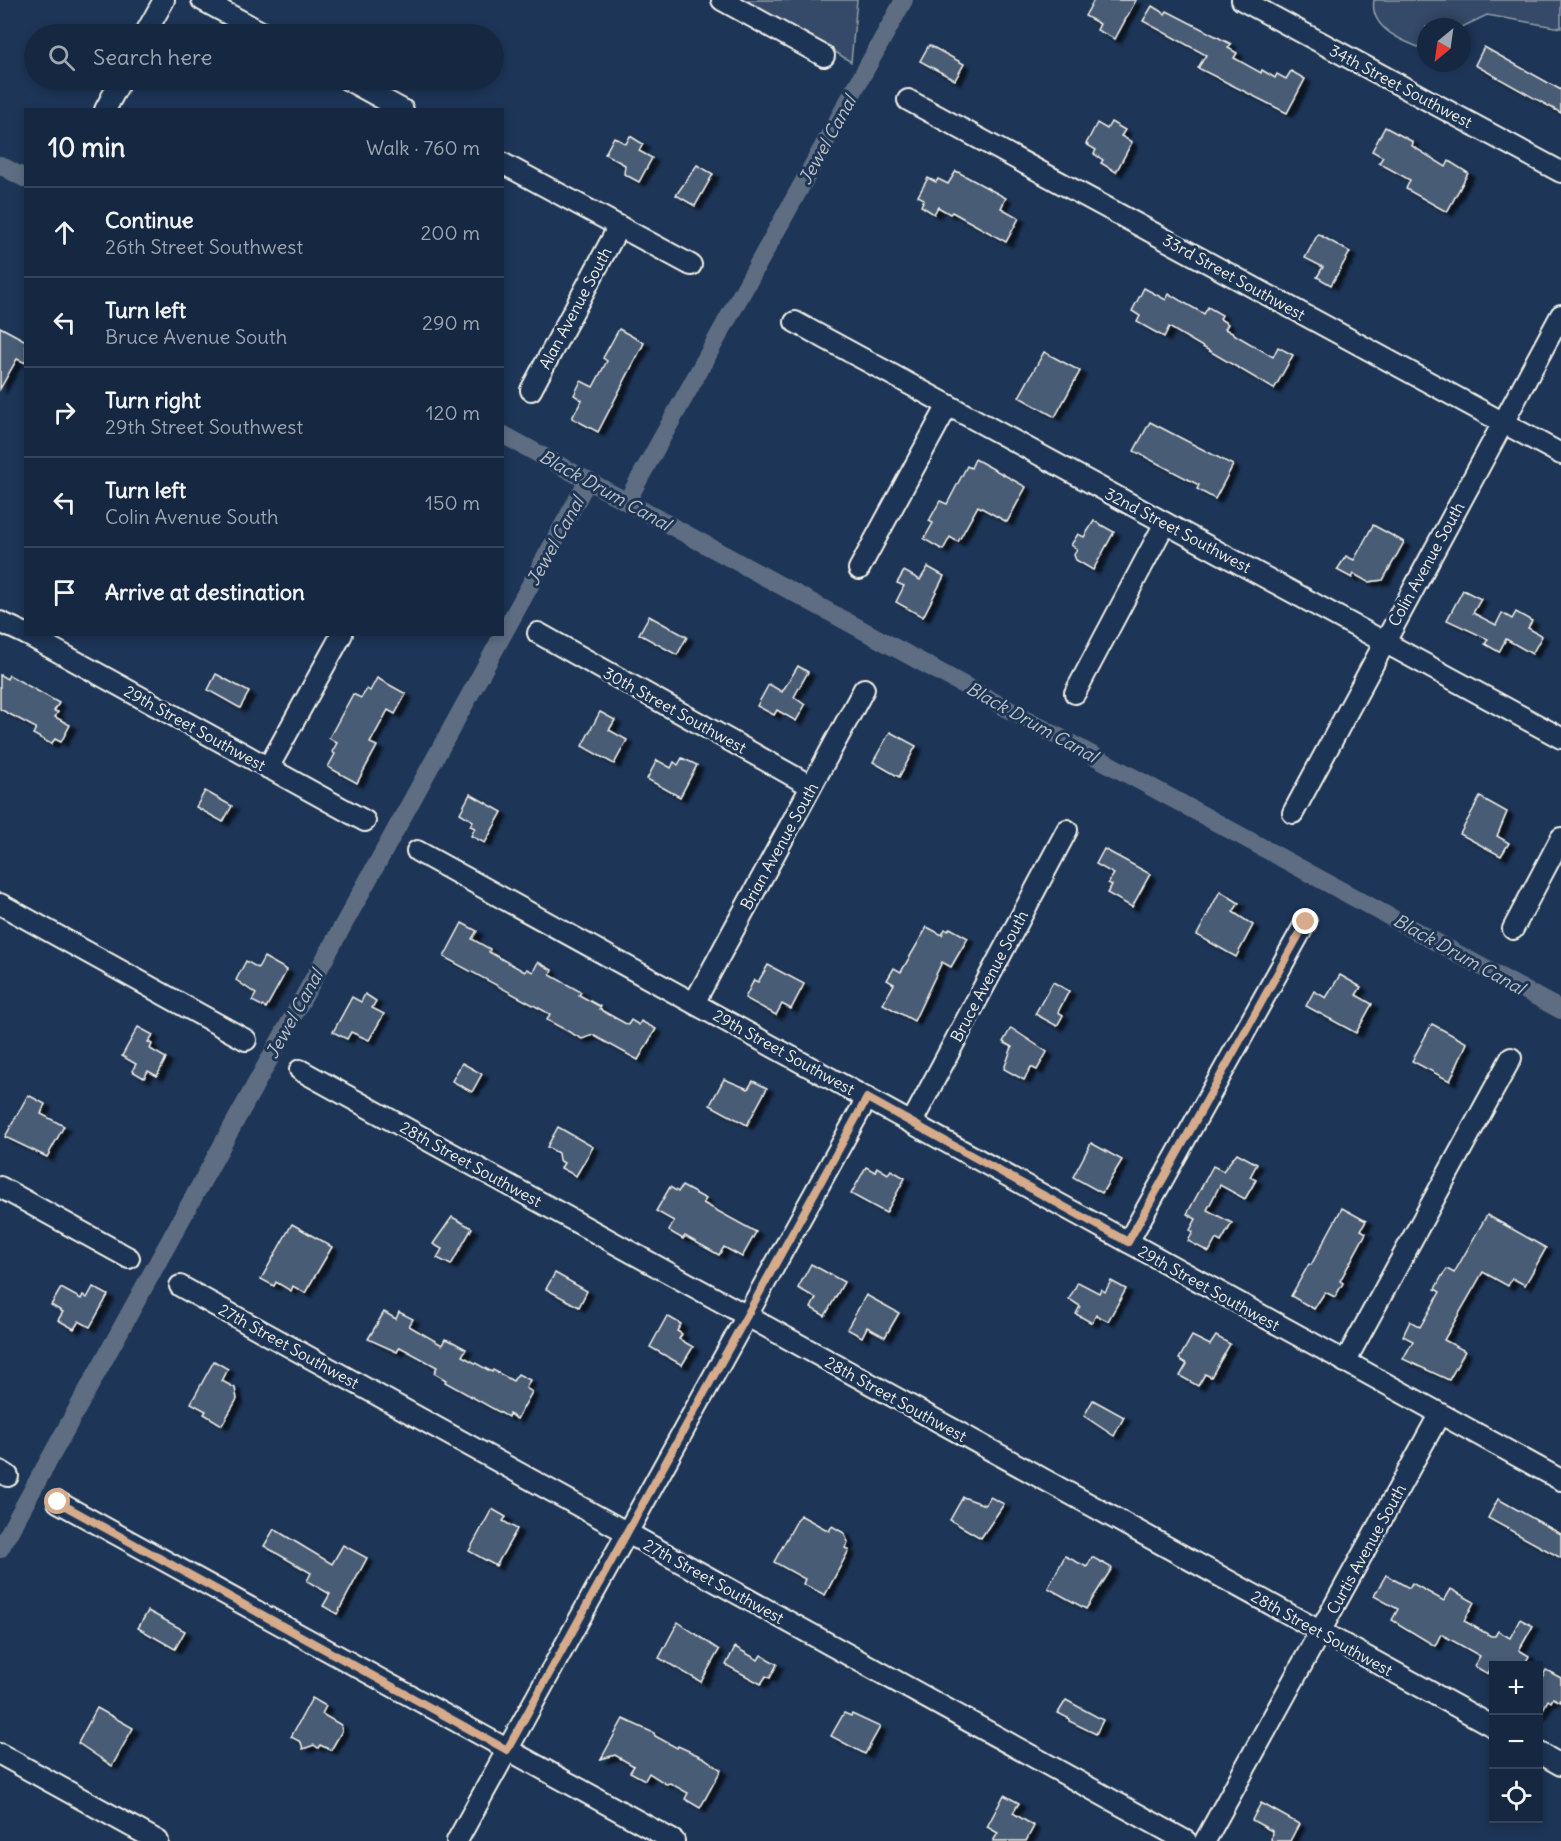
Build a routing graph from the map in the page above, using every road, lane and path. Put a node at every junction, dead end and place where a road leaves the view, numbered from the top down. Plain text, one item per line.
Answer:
1 (164, 0) edge
2 (202, 0) edge
3 (722, 0) edge
4 (1242, 0) edge
5 (151, 24) edge
6 (246, 24) edge
7 (824, 56) dead end
8 (116, 90) edge
9 (366, 90) edge
10 (908, 100) dead end
11 (106, 108) edge
12 (397, 108) edge
13 (504, 164) edge
14 (1561, 172) edge
15 (619, 226) junction
16 (691, 265) dead end
17 (1561, 315) edge
18 (795, 322) dead end
19 (531, 390) dead end
20 (948, 405) junction
21 (1503, 423) junction
22 (1561, 454) edge
23 (1165, 523) junction
24 (859, 569) dead end
25 (0, 622) edge
26 (24, 633) edge
27 (538, 633) dead end
28 (34, 636) edge
29 (341, 636) edge
30 (55, 641) edge
31 (1383, 641) junction
32 (864, 689) dead end
33 (1075, 693) dead end
34 (1561, 738) edge
35 (268, 768) junction
36 (811, 786) junction
37 (1293, 813) dead end
38 (364, 821) dead end
39 (1067, 830) dead end
40 (1561, 838) edge
41 (417, 851) dead end
42 (0, 904) edge
43 (1306, 922) dead end
44 (1512, 929) dead end
45 (694, 1003) junction
46 (246, 1040) dead end
47 (1511, 1058) dead end
48 (300, 1070) dead end
49 (867, 1098) junction
50 (912, 1122) junction
51 (0, 1187) edge
52 (1128, 1242) junction
53 (129, 1258) dead end
54 (180, 1286) dead end
55 (746, 1316) junction
56 (1345, 1362) junction
57 (1439, 1415) junction
58 (1561, 1480) edge
59 (58, 1502) dead end
60 (627, 1533) junction
61 (1321, 1632) junction
62 (1489, 1724) edge
63 (507, 1750) junction
64 (0, 1754) edge
65 (1543, 1754) edge
66 (1561, 1765) edge
67 (158, 1841) edge
68 (457, 1841) edge
69 (674, 1841) edge
70 (1186, 1841) edge
71 (1205, 1841) edge

1 - 5 street
2 - 6 street
3 - 7 street
4 - 14 street, 34th Street Southwest
8 - 11 street
9 - 12 street
10 - 21 street, 33rd Street Southwest
13 - 15 street
15 - 16 street
15 - 19 street, Alan Avenue South
17 - 21 street, Colin Avenue South
18 - 20 street, 32nd Street Southwest
20 - 23 street, 32nd Street Southwest
20 - 24 street
21 - 22 street, 33rd Street Southwest
21 - 31 street, Colin Avenue South
23 - 31 street, 32nd Street Southwest
23 - 33 street
25 - 26 street, 29th Street Southwest
27 - 36 street, 30th Street Southwest
28 - 30 street, 29th Street Southwest
29 - 35 street
30 - 35 street, 29th Street Southwest
31 - 34 street, 32nd Street Southwest
31 - 37 street, Colin Avenue South
32 - 36 street, Brian Avenue South
35 - 38 street, 29th Street Southwest
36 - 45 street, Brian Avenue South
39 - 50 street, Bruce Avenue South
40 - 44 street
41 - 45 street, 29th Street Southwest
42 - 46 street
43 - 52 street
45 - 49 street, 29th Street Southwest
47 - 56 street
48 - 55 street, 28th Street Southwest
49 - 50 street, 29th Street Southwest
49 - 55 street
50 - 52 street, 29th Street Southwest
51 - 53 street
52 - 56 street, 29th Street Southwest
54 - 60 street, 27th Street Southwest
55 - 60 street
55 - 61 street, 28th Street Southwest
56 - 57 street, 29th Street Southwest
57 - 58 street, 29th Street Southwest
57 - 61 street, Curtis Avenue South
59 - 63 street
60 - 63 street
60 - 70 street, 27th Street Southwest
61 - 62 street, 28th Street Southwest
61 - 71 street, Curtis Avenue South
63 - 68 street
63 - 69 street
64 - 67 street
65 - 66 street

